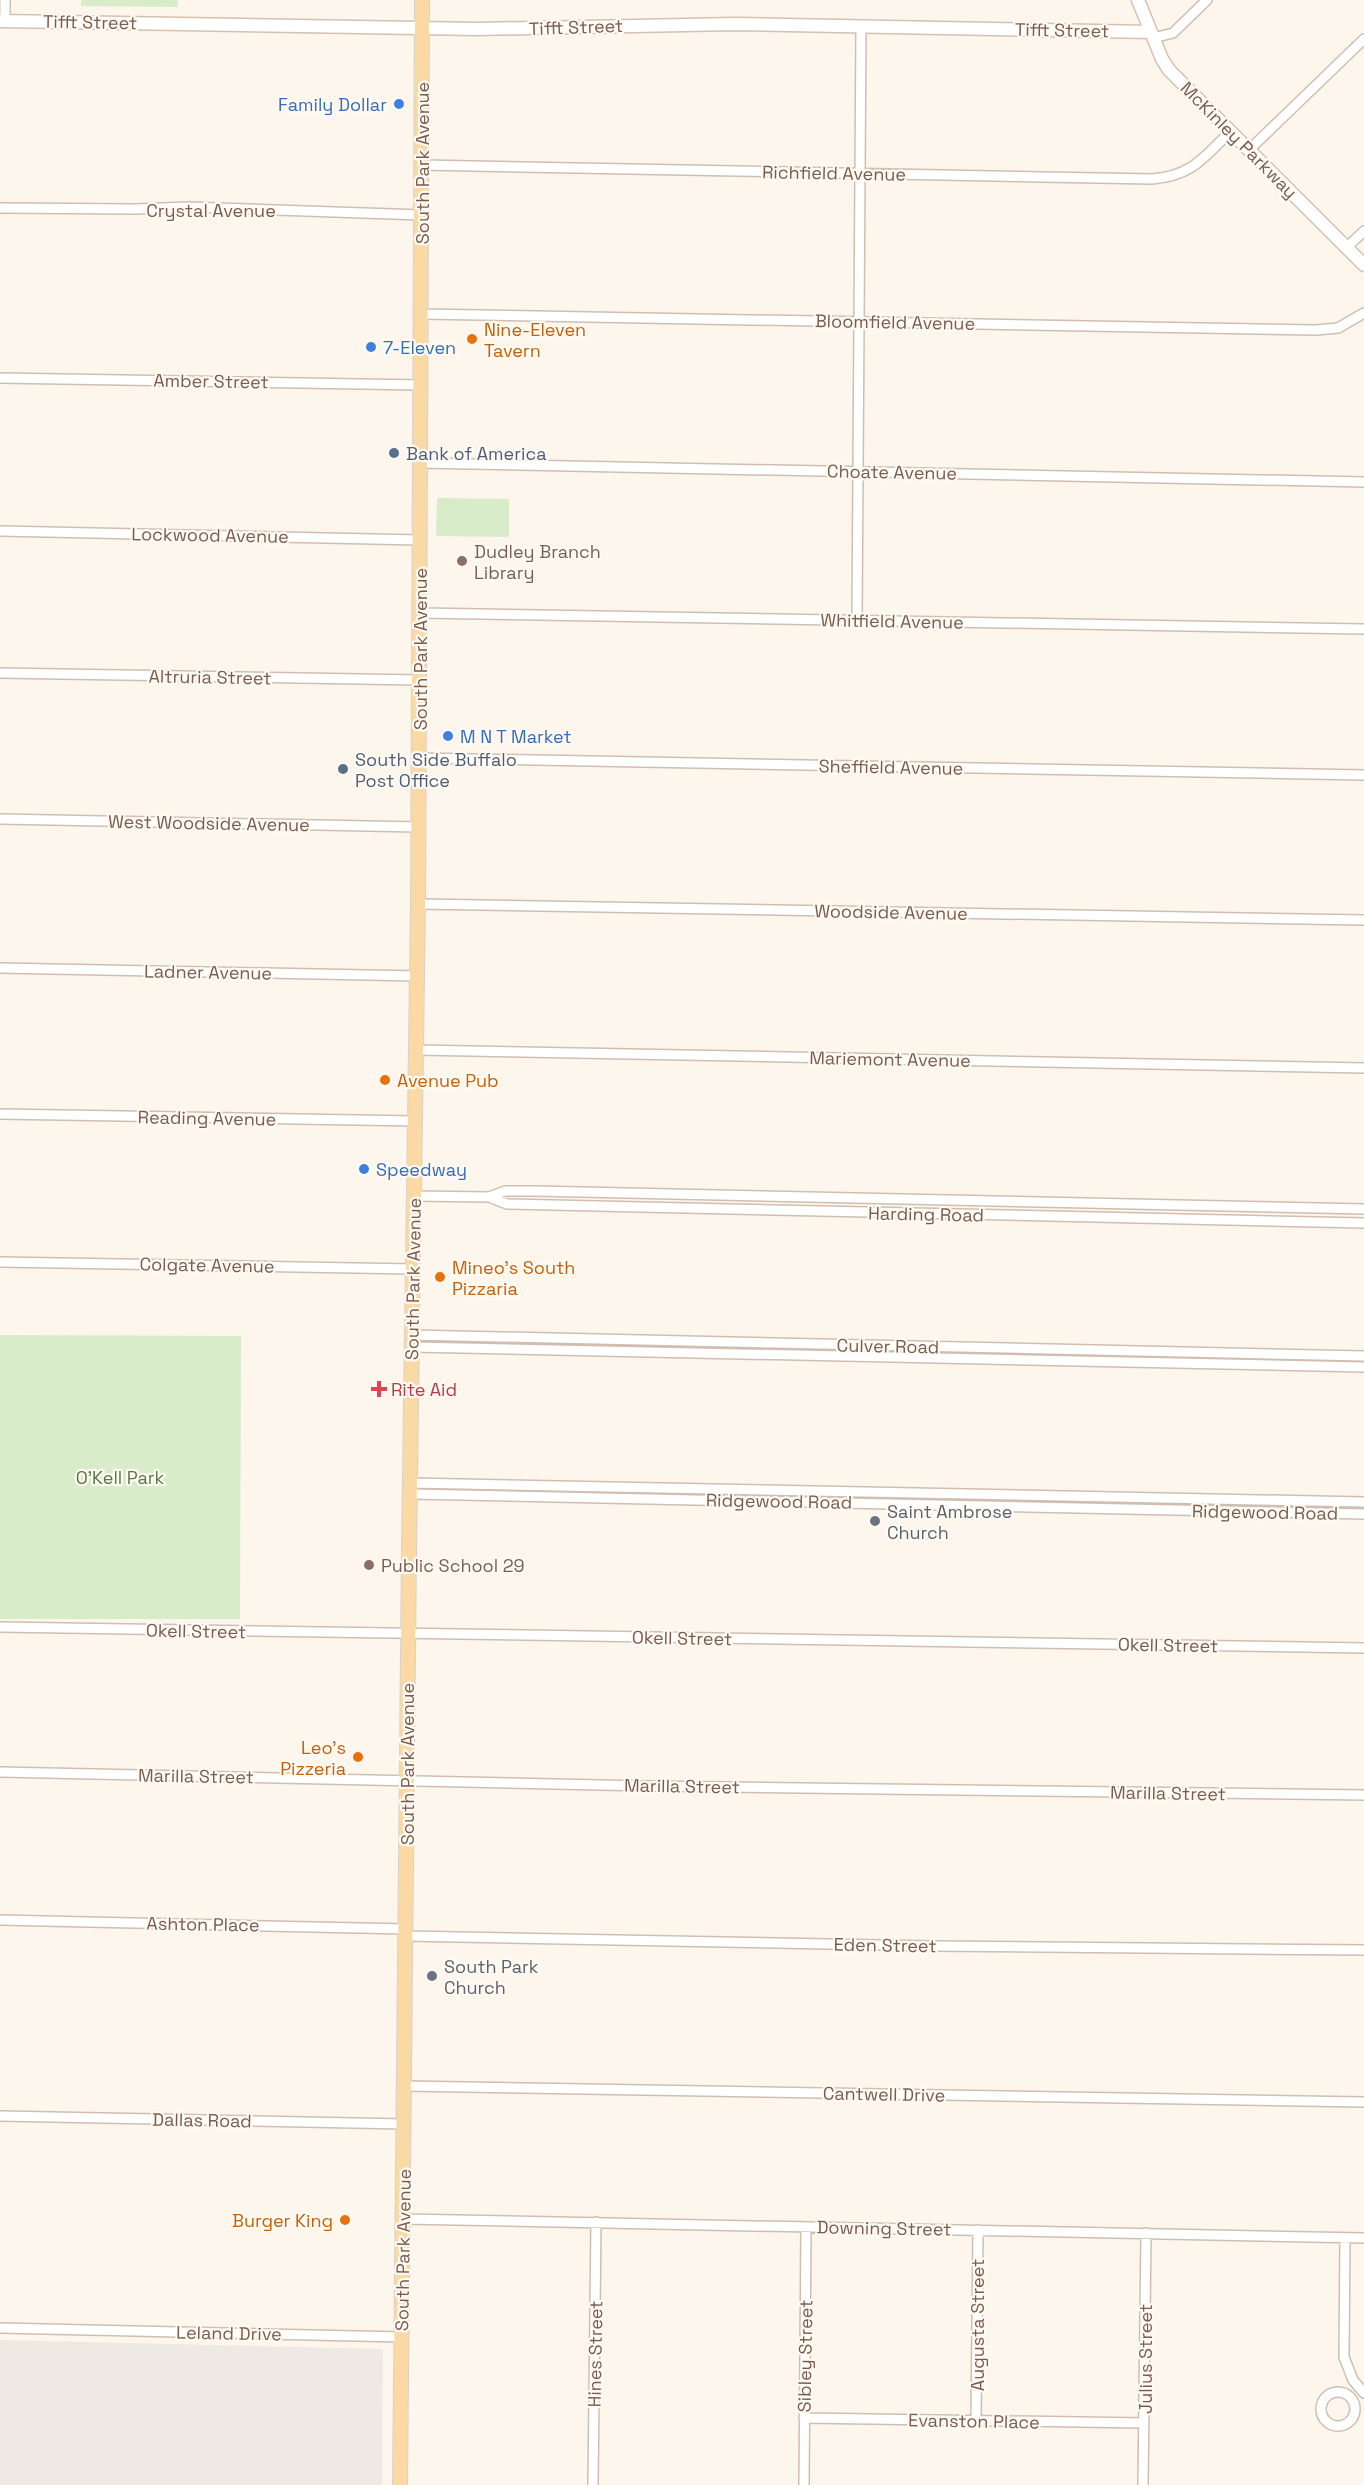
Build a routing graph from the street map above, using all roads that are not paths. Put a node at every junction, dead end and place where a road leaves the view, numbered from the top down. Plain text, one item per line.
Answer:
1 (5, 0) edge
2 (422, 0) edge
3 (1138, 0) edge
4 (1207, 0) edge
5 (2, 21) edge
6 (861, 26) junction
7 (422, 27) junction
8 (1152, 35) junction
9 (1364, 39) edge
10 (1230, 132) junction
11 (1249, 150) junction
12 (422, 165) junction
13 (861, 173) junction
14 (0, 208) edge
15 (422, 215) junction
16 (1364, 231) edge
17 (1347, 247) junction
18 (1364, 265) edge
19 (1364, 313) edge
20 (422, 314) junction
21 (860, 321) junction
22 (0, 378) edge
23 (421, 385) junction
24 (421, 463) junction
25 (859, 471) junction
26 (1364, 482) edge
27 (0, 531) edge
28 (420, 540) junction
29 (420, 613) junction
30 (857, 620) junction
31 (1364, 629) edge
32 (0, 674) edge
33 (419, 680) junction
34 (418, 758) junction
35 (1364, 775) edge
36 (0, 819) edge
37 (418, 827) junction
38 (418, 904) junction
39 (1364, 920) edge
40 (0, 968) edge
41 (417, 976) junction
42 (416, 1050) junction
43 (1364, 1068) edge
44 (0, 1114) edge
45 (415, 1121) junction
46 (687, 1194) junction
47 (414, 1196) junction
48 (489, 1197) junction
49 (813, 1197) junction
50 (934, 1199) junction
51 (1058, 1202) junction
52 (1185, 1205) junction
53 (1306, 1208) junction
54 (687, 1209) junction
55 (1364, 1209) edge
56 (813, 1212) junction
57 (933, 1214) junction
58 (1058, 1216) junction
59 (1184, 1219) junction
60 (1306, 1221) junction
61 (1364, 1223) edge
62 (0, 1262) edge
63 (413, 1269) junction
64 (412, 1341) junction
65 (1364, 1356) edge
66 (1364, 1367) edge
67 (591, 1487) junction
68 (411, 1489) junction
69 (753, 1490) junction
70 (910, 1493) junction
71 (1065, 1496) junction
72 (591, 1497) junction
73 (1228, 1499) junction
74 (753, 1501) junction
75 (1364, 1502) edge
76 (910, 1504) junction
77 (1065, 1508) junction
78 (1227, 1511) junction
79 (1364, 1514) edge
80 (0, 1627) edge
81 (408, 1634) junction
82 (1364, 1648) edge
83 (0, 1772) edge
84 (408, 1781) junction
85 (1364, 1795) edge
86 (0, 1920) edge
87 (406, 1932) junction
88 (1364, 1950) edge
89 (405, 2086) junction
90 (1364, 2102) edge
91 (0, 2116) edge
92 (404, 2124) junction
93 (403, 2219) junction
94 (596, 2222) junction
95 (806, 2227) junction
96 (978, 2230) junction
97 (1146, 2234) junction
98 (1345, 2238) junction
99 (1364, 2238) edge
100 (0, 2328) edge
101 (402, 2337) junction
102 (1361, 2391) edge
103 (1348, 2396) dead end
104 (804, 2418) junction
105 (976, 2421) junction
106 (1144, 2423) junction
107 (400, 2485) edge
108 (593, 2485) edge
109 (804, 2485) edge
110 (1143, 2485) edge

1 - 5 street
2 - 7 main road, South Park Avenue
3 - 8 street, McKinley Parkway
4 - 8 street
5 - 7 street, Tifft Street
6 - 7 street, Tifft Street
6 - 8 street, Tifft Street
6 - 13 street
7 - 12 main road, South Park Avenue
8 - 10 street, McKinley Parkway
9 - 11 street
10 - 11 street, McKinley Parkway
10 - 13 street, Richfield Avenue
11 - 17 street, McKinley Parkway
12 - 13 street, Richfield Avenue
12 - 15 main road, South Park Avenue
13 - 21 street
14 - 15 street, Crystal Avenue
15 - 20 main road, South Park Avenue
16 - 17 street
17 - 18 street, McKinley Parkway
19 - 21 street, Bloomfield Avenue
20 - 21 street, Bloomfield Avenue
20 - 23 main road, South Park Avenue
21 - 25 street
22 - 23 street, Amber Street
23 - 24 main road, South Park Avenue
24 - 25 street, Choate Avenue
24 - 28 main road, South Park Avenue
25 - 26 street, Choate Avenue
25 - 30 street
27 - 28 street, Lockwood Avenue
28 - 29 main road, South Park Avenue
29 - 30 street, Whitfield Avenue
29 - 33 main road, South Park Avenue
30 - 31 street, Whitfield Avenue
32 - 33 street, Altruria Street
33 - 34 main road, South Park Avenue
34 - 35 street, Sheffield Avenue
34 - 37 main road, South Park Avenue
36 - 37 street, West Woodside Avenue
37 - 38 main road, South Park Avenue
38 - 39 street, Woodside Avenue
38 - 41 main road, South Park Avenue
40 - 41 street, Ladner Avenue
41 - 42 main road, South Park Avenue
42 - 43 street, Mariemont Avenue
42 - 45 main road, South Park Avenue
44 - 45 street, Reading Avenue
45 - 47 main road, South Park Avenue
46 - 48 street, Harding Road
46 - 49 street, Harding Road
46 - 54 street
47 - 48 street, Harding Road
47 - 63 main road, South Park Avenue
48 - 54 street, Harding Road
49 - 50 street, Harding Road
49 - 56 street
50 - 51 street, Harding Road
50 - 57 street
51 - 52 street, Harding Road
51 - 58 street
52 - 53 street, Harding Road
52 - 59 street
53 - 55 street, Harding Road
53 - 60 street
54 - 56 street, Harding Road
56 - 57 street, Harding Road
57 - 58 street, Harding Road
58 - 59 street, Harding Road
59 - 60 street, Harding Road
60 - 61 street, Harding Road
62 - 63 street, Colgate Avenue
63 - 64 main road, South Park Avenue
64 - 65 street, Culver Road
64 - 66 street, Culver Road
64 - 68 main road, South Park Avenue
67 - 68 street, Ridgewood Road
67 - 69 street, Ridgewood Road
67 - 72 street
68 - 72 street, Ridgewood Road
68 - 81 main road, South Park Avenue
69 - 70 street, Ridgewood Road
69 - 74 street
70 - 71 street, Ridgewood Road
70 - 76 street
71 - 73 street, Ridgewood Road
71 - 77 street
72 - 74 street, Ridgewood Road
73 - 75 street, Ridgewood Road
73 - 78 street
74 - 76 street, Ridgewood Road
76 - 77 street, Ridgewood Road
77 - 78 street, Ridgewood Road
78 - 79 street, Ridgewood Road
80 - 81 street, Okell Street
81 - 82 street, Okell Street
81 - 84 main road, South Park Avenue
83 - 84 street, Marilla Street
84 - 85 street, Marilla Street
84 - 87 main road, South Park Avenue
86 - 87 street, Ashton Place
87 - 88 street, Eden Street
87 - 89 main road, South Park Avenue
89 - 90 street, Cantwell Drive
89 - 92 main road, South Park Avenue
91 - 92 street, Dallas Road
92 - 93 main road, South Park Avenue
93 - 94 street, Downing Street
93 - 101 main road, South Park Avenue
94 - 95 street, Downing Street
94 - 108 street, Hines Street
95 - 96 street, Downing Street
95 - 104 street, Sibley Street
96 - 97 street, Downing Street
96 - 105 street, Augusta Street
97 - 98 street, Downing Street
97 - 106 street, Julius Street
98 - 99 street, Downing Street
98 - 102 street
100 - 101 street, Leland Drive
101 - 107 main road, South Park Avenue
102 - 103 street
104 - 105 street, Evanston Place
104 - 109 street, Sibley Street
105 - 106 street, Evanston Place
106 - 110 street, Julius Street

